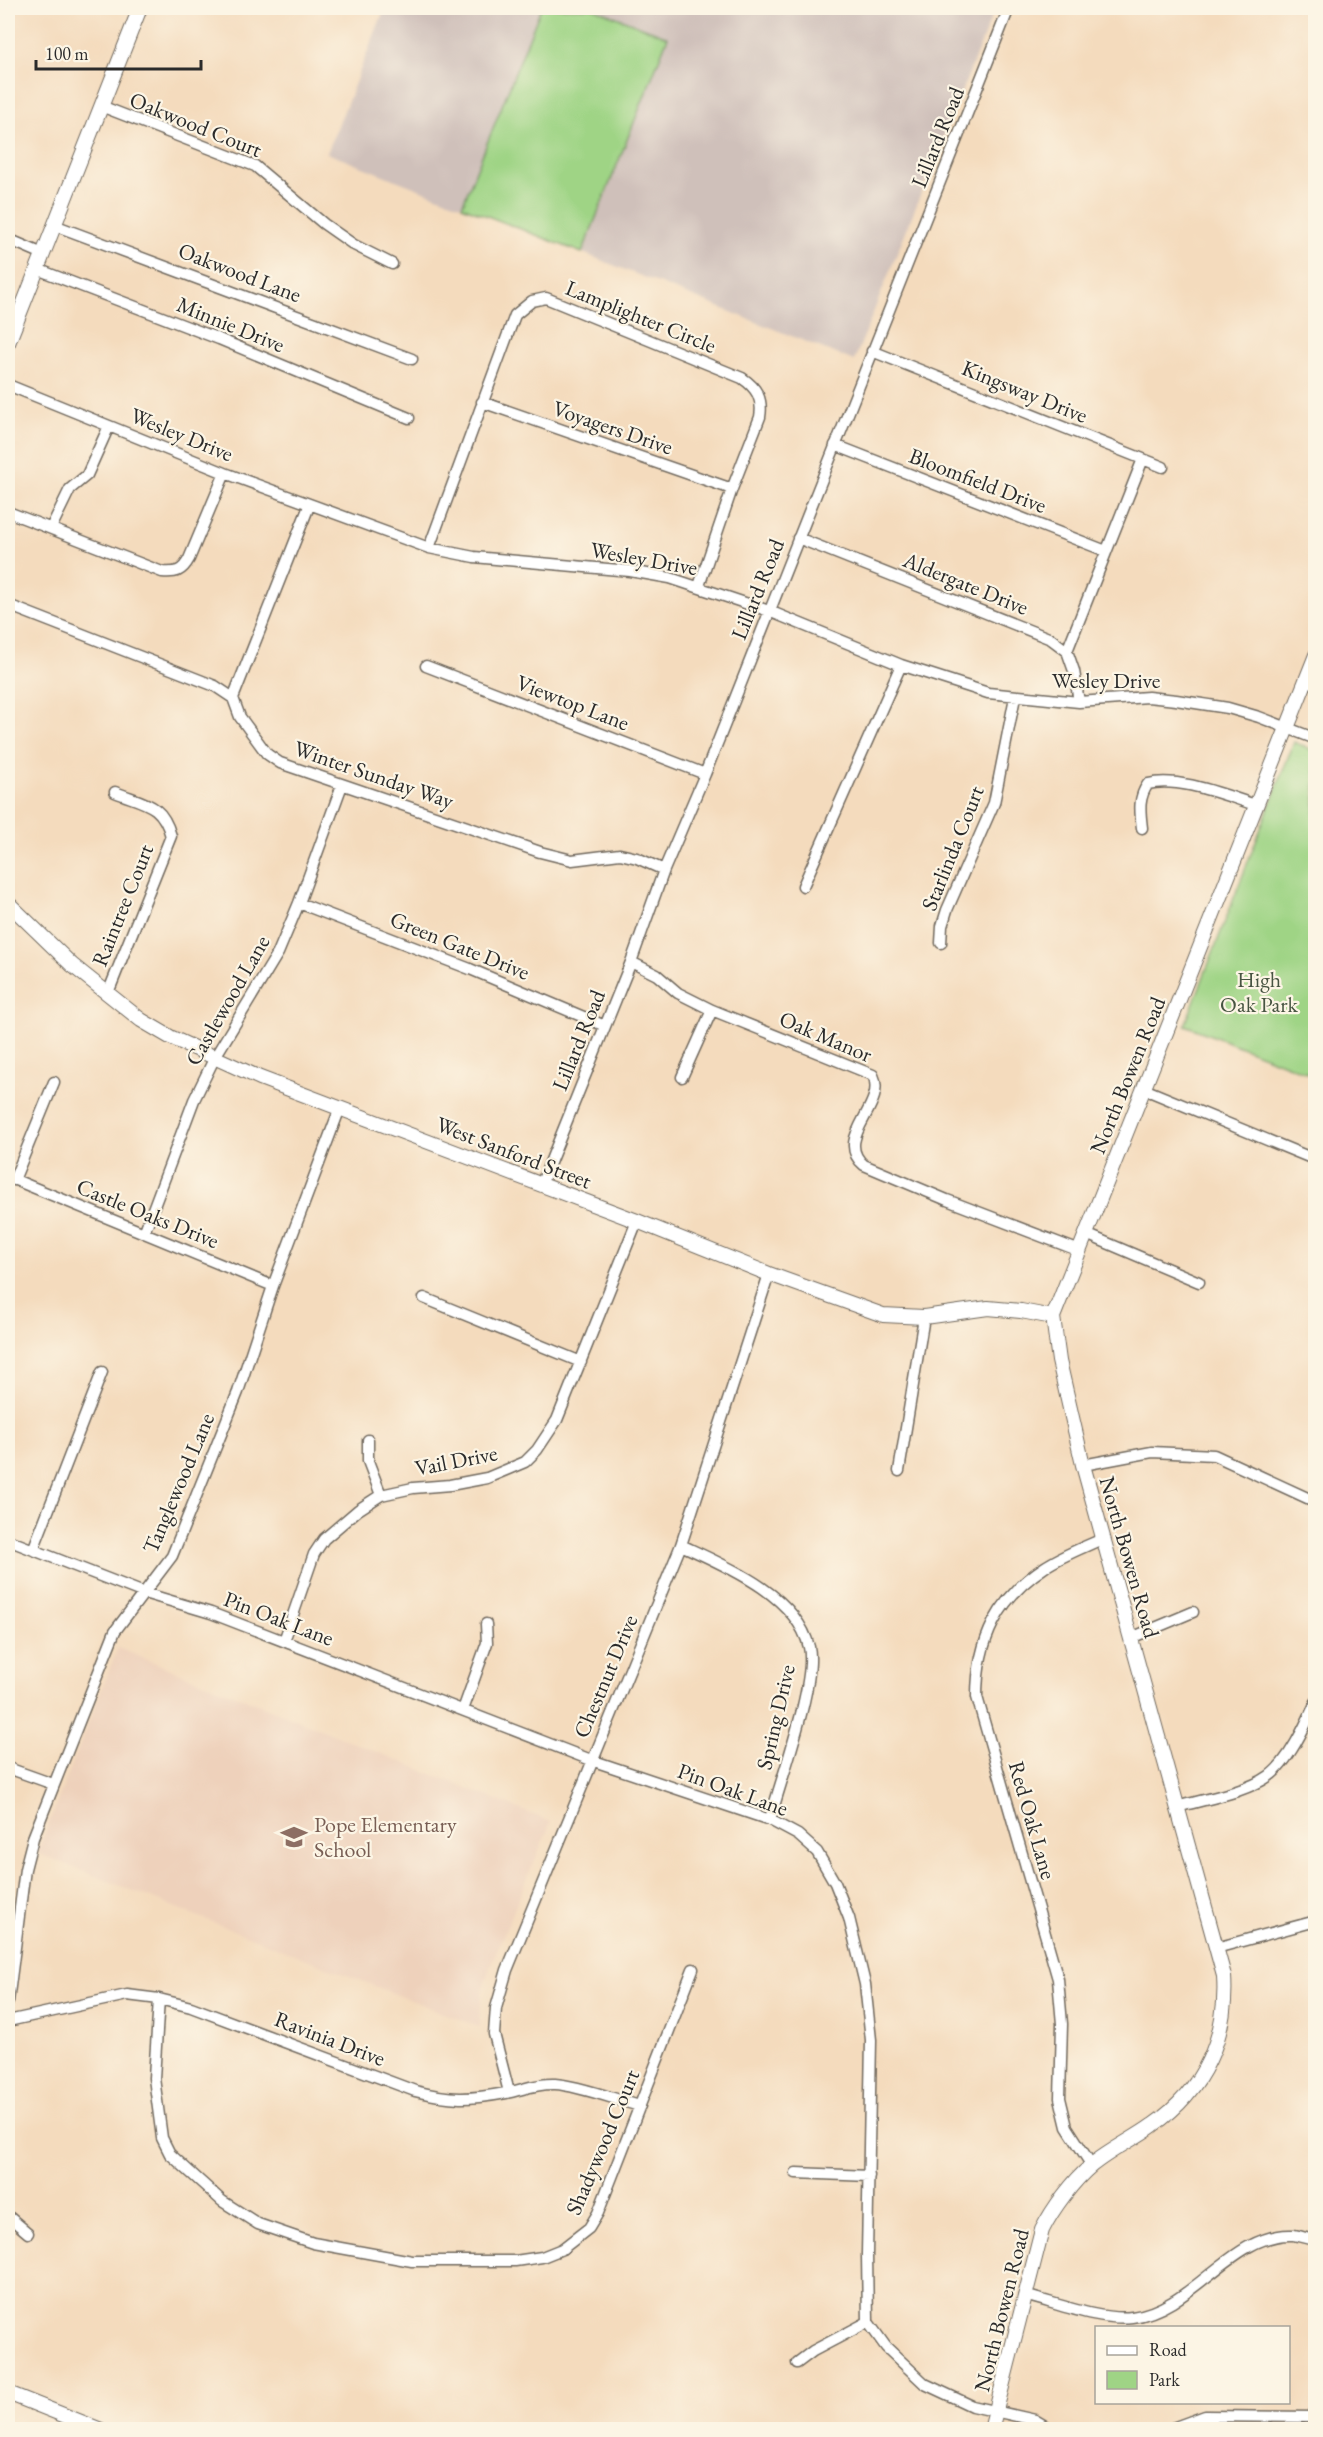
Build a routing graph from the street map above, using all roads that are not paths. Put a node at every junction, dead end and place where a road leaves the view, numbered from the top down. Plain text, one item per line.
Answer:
1 (140, 8) edge
2 (1009, 8) edge
3 (101, 106) junction
4 (54, 225) junction
5 (8, 239) edge
6 (43, 254) junction
7 (392, 264) dead end
8 (37, 269) junction
9 (8, 343) edge
10 (872, 351) junction
11 (411, 359) dead end
12 (8, 385) edge
13 (482, 402) junction
14 (409, 418) dead end
15 (109, 426) junction
16 (835, 445) junction
17 (1143, 459) junction
18 (1163, 468) dead end
19 (225, 473) junction
20 (732, 489) junction
21 (309, 506) junction
22 (8, 512) edge
23 (51, 528) junction
24 (798, 538) junction
25 (429, 548) junction
26 (1106, 551) junction
27 (699, 586) junction
28 (8, 605) edge
29 (769, 610) junction
30 (1067, 651) junction
31 (1316, 655) edge
32 (901, 664) junction
33 (426, 666) dead end
34 (1015, 697) junction
35 (233, 698) junction
36 (1078, 702) junction
37 (1286, 727) junction
38 (1316, 739) edge
39 (705, 774) junction
40 (342, 785) junction
41 (115, 792) dead end
42 (1256, 805) junction
43 (1142, 828) dead end
44 (664, 870) junction
45 (803, 886) dead end
46 (8, 903) edge
47 (299, 903) junction
48 (942, 943) dead end
49 (631, 962) junction
50 (108, 993) junction
51 (712, 1010) junction
52 (605, 1026) junction
53 (215, 1057) junction
54 (682, 1077) dead end
55 (54, 1082) dead end
56 (1144, 1089) junction
57 (340, 1108) junction
58 (1316, 1160) edge
59 (11, 1179) edge
60 (541, 1185) junction
61 (637, 1221) junction
62 (144, 1233) junction
63 (1086, 1234) junction
64 (1080, 1251) junction
65 (769, 1274) junction
66 (1199, 1282) dead end
67 (273, 1286) junction
68 (423, 1298) dead end
69 (924, 1317) junction
70 (1053, 1317) junction
71 (581, 1362) junction
72 (102, 1372) dead end
73 (368, 1440) dead end
74 (1083, 1465) junction
75 (899, 1471) dead end
76 (381, 1495) junction
77 (1316, 1502) edge
78 (1104, 1538) junction
79 (8, 1540) edge
80 (681, 1545) junction
81 (33, 1550) junction
82 (144, 1593) junction
83 (1193, 1612) dead end
84 (486, 1624) dead end
85 (1131, 1638) junction
86 (284, 1641) junction
87 (1316, 1702) edge
88 (463, 1710) junction
89 (1311, 1725) edge
90 (591, 1760) junction
91 (8, 1768) edge
92 (53, 1784) junction
93 (1176, 1807) junction
94 (770, 1820) junction
95 (1316, 1921) edge
96 (1216, 1948) junction
97 (693, 1969) dead end
98 (159, 1999) junction
99 (8, 2002) edge
100 (8, 2020) edge
101 (509, 2092) junction
102 (640, 2106) junction
103 (1092, 2166) junction
104 (796, 2173) dead end
105 (868, 2176) junction
106 (8, 2216) edge
107 (28, 2233) dead end
108 (1316, 2240) edge
109 (1024, 2295) junction
110 (868, 2322) junction
111 (797, 2363) dead end
112 (8, 2393) edge
113 (997, 2413) junction
114 (1316, 2417) edge
115 (101, 2430) edge
116 (991, 2430) edge
117 (1052, 2430) edge
118 (1167, 2430) edge

1 - 3 street
2 - 10 street, Lillard Road
3 - 4 street
3 - 7 street, Oakwood Court
4 - 6 street
4 - 11 street, Oakwood Lane
5 - 6 street
6 - 8 street
8 - 9 street
8 - 14 street, Minnie Drive
10 - 16 street, Lillard Road
10 - 17 street, Kingsway Drive
12 - 15 street, Wesley Drive
13 - 20 street, Voyagers Drive
13 - 20 street, Lamplighter Circle
13 - 25 street, Lamplighter Circle
15 - 19 street, Wesley Drive
15 - 23 street
16 - 24 street, Lillard Road
16 - 26 street, Bloomfield Drive
17 - 18 street, Kingsway Drive
17 - 26 street
19 - 21 street, Wesley Drive
19 - 23 street
20 - 27 street, Lamplighter Circle
21 - 25 street, Wesley Drive
21 - 35 street
22 - 23 street
24 - 29 street, Lillard Road
24 - 30 street, Aldergate Drive
25 - 27 street, Wesley Drive
26 - 30 street
27 - 29 street, Wesley Drive
28 - 35 street
29 - 32 street, Wesley Drive
29 - 39 street, Lillard Road
30 - 36 street
31 - 37 street, North Bowen Road
32 - 34 street, Wesley Drive
32 - 45 street
33 - 39 street, Viewtop Lane
34 - 36 street, Wesley Drive
34 - 48 street, Starlinda Court
35 - 40 street, Winter Sunday Way
36 - 37 street, Wesley Drive
37 - 38 street, Wesley Drive
37 - 42 street, North Bowen Road
39 - 44 street, Lillard Road
40 - 44 street, Winter Sunday Way
40 - 47 street, Castlewood Lane
41 - 50 street, Raintree Court
42 - 43 street
42 - 56 street, North Bowen Road
44 - 49 street, Lillard Road
46 - 50 street, West Sanford Street
47 - 52 street, Green Gate Drive
47 - 53 street, Castlewood Lane
49 - 51 street, Oak Manor
49 - 52 street, Lillard Road
50 - 53 street, West Sanford Street
51 - 54 street
51 - 64 street, Oak Manor
52 - 60 street, Lillard Road
53 - 57 street, West Sanford Street
53 - 62 street, Castlewood Lane
55 - 59 street
56 - 58 street
56 - 63 street, North Bowen Road
57 - 60 street, West Sanford Street
57 - 67 street, Tanglewood Lane
59 - 62 street, Castle Oaks Drive
60 - 61 street, West Sanford Street
61 - 65 street, West Sanford Street
61 - 71 street, Vail Drive
62 - 67 street, Castle Oaks Drive
63 - 64 street, North Bowen Road
63 - 66 street
64 - 70 street, North Bowen Road
65 - 69 street, West Sanford Street
65 - 80 street, Chestnut Drive
67 - 82 street, Tanglewood Lane
68 - 71 street
69 - 70 street, West Sanford Street
69 - 75 street
70 - 74 street, North Bowen Road
71 - 76 street, Vail Drive
72 - 81 street
73 - 76 street
74 - 77 street
74 - 78 street, North Bowen Road
76 - 86 street, Vail Drive
78 - 85 street, North Bowen Road
78 - 103 street, Red Oak Lane
79 - 81 street, Pin Oak Lane
80 - 90 street, Chestnut Drive
80 - 94 street, Spring Drive
81 - 82 street, Pin Oak Lane
82 - 86 street, Pin Oak Lane
82 - 92 street, Tanglewood Lane
83 - 85 street
84 - 88 street
85 - 93 street, North Bowen Road
86 - 88 street, Pin Oak Lane
87 - 89 street
88 - 90 street, Pin Oak Lane
89 - 93 street
90 - 94 street, Pin Oak Lane
90 - 101 street, Chestnut Drive
91 - 92 street
92 - 99 street, Tanglewood Lane
93 - 96 street, North Bowen Road
94 - 105 street, Pin Oak Lane
95 - 96 street
96 - 103 street, North Bowen Road
97 - 102 street, Shadywood Court
98 - 100 street, Ravinia Drive
98 - 101 street, Ravinia Drive
98 - 102 street, Shadywood Court
101 - 102 street, Ravinia Drive
103 - 109 street, North Bowen Road
104 - 105 street
105 - 110 street, Pin Oak Lane
106 - 107 street
108 - 109 street
109 - 113 street, North Bowen Road
110 - 111 street
110 - 113 street
112 - 115 street
113 - 116 street, North Bowen Road
113 - 117 street
114 - 118 street

